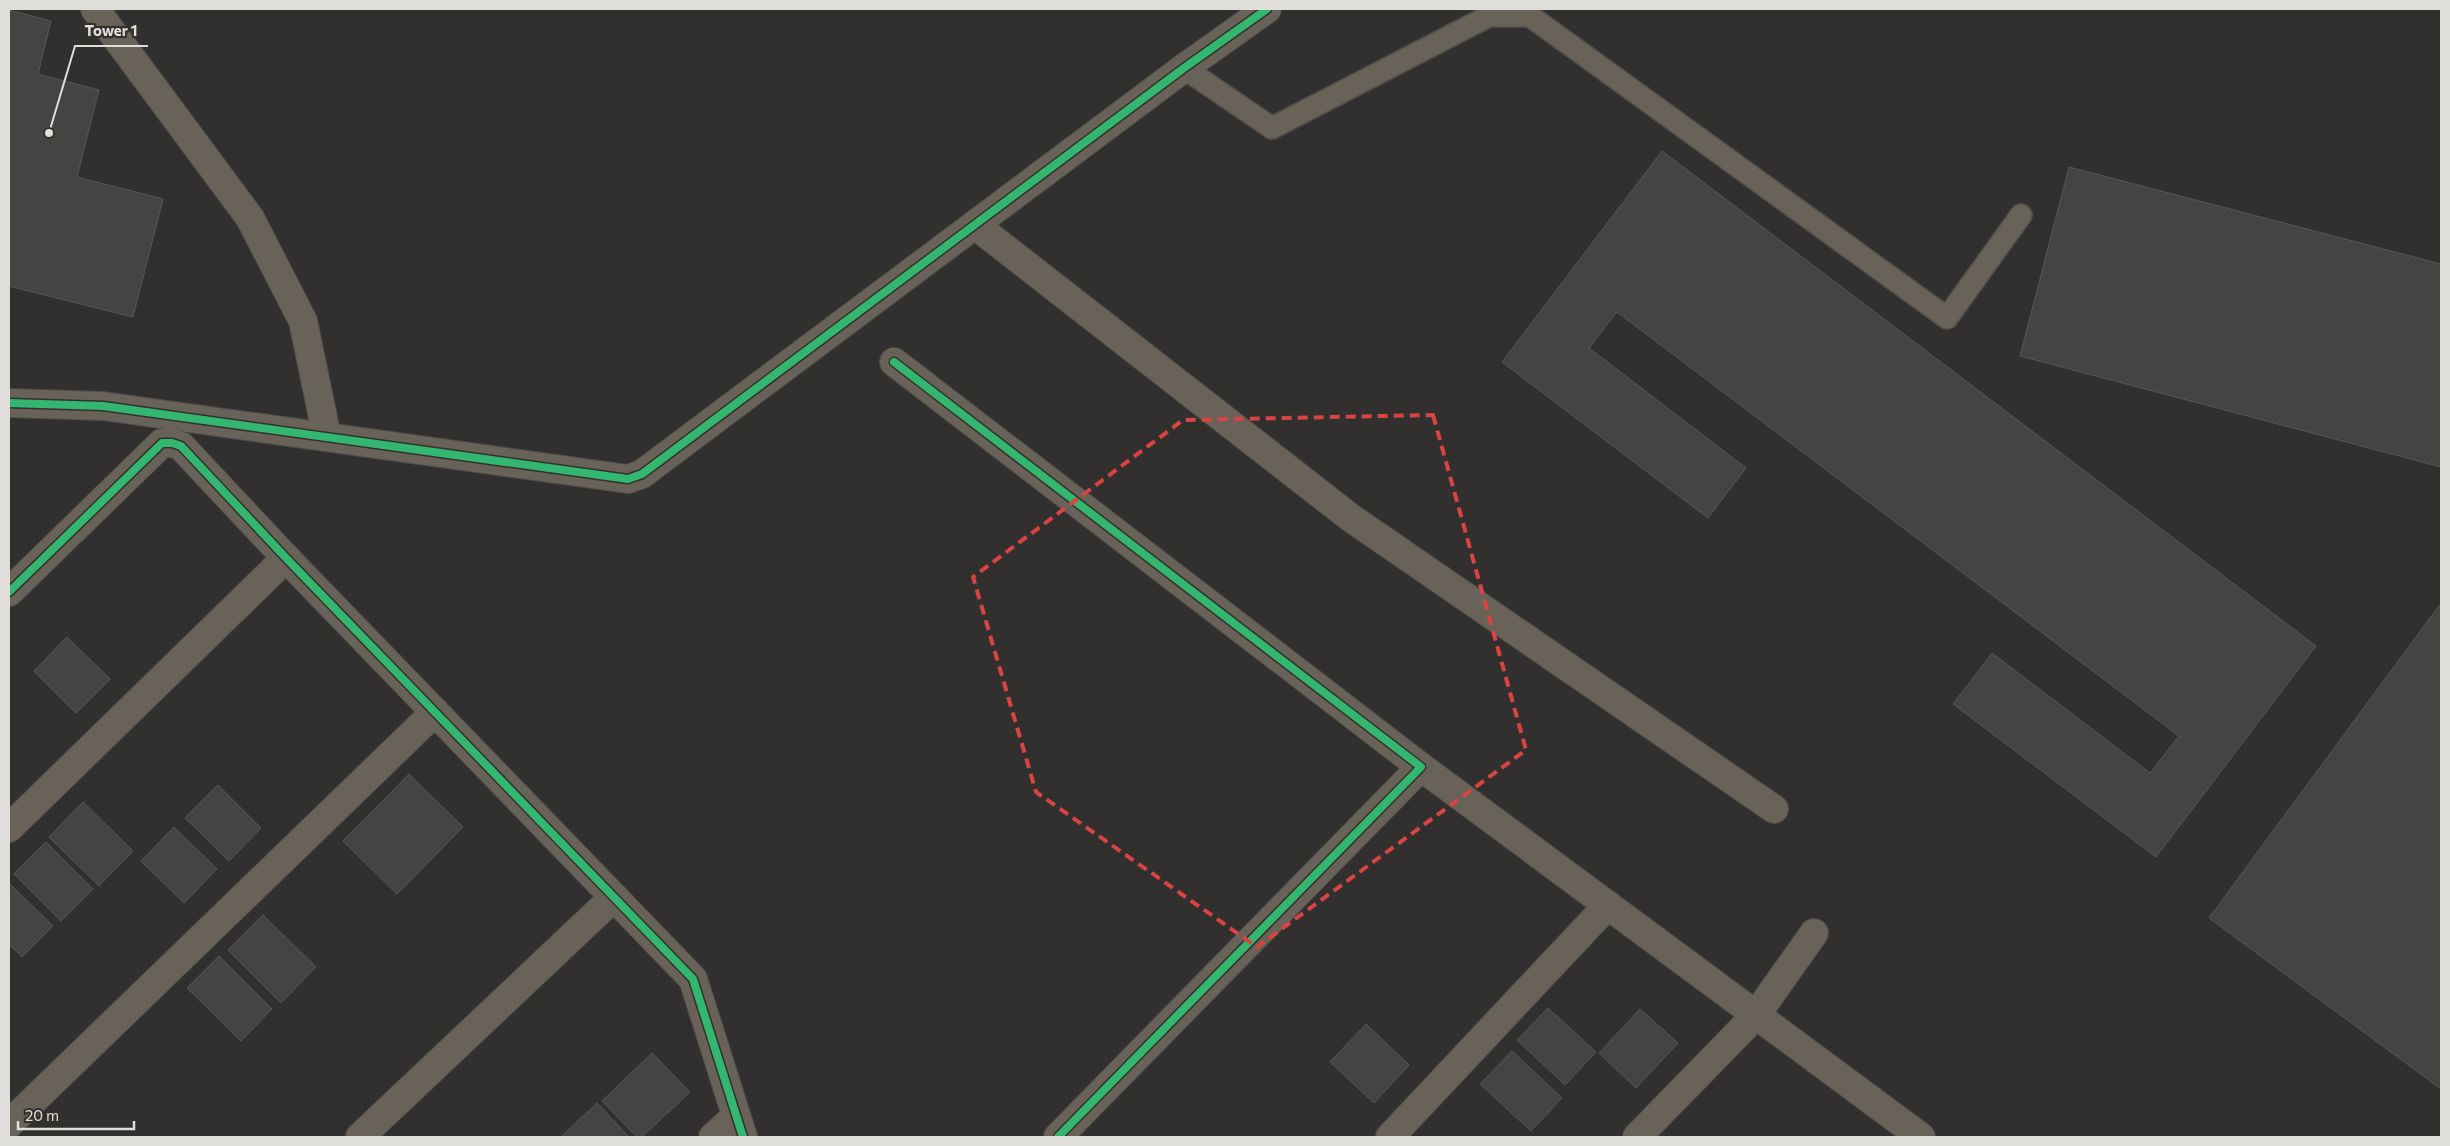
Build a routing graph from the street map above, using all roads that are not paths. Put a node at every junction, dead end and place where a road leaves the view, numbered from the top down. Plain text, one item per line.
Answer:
1 (95, 9) edge
2 (1267, 9) edge
3 (1184, 68) junction
4 (2021, 215) dead end
5 (975, 225) junction
6 (894, 362) dead end
7 (9, 403) edge
8 (327, 437) junction
9 (286, 558) junction
10 (9, 592) edge
11 (435, 712) junction
12 (1421, 767) junction
13 (1774, 809) dead end
14 (9, 828) edge
15 (614, 898) junction
16 (1608, 906) junction
17 (1814, 933) dead end
18 (1756, 1015) junction
19 (9, 1124) edge
20 (740, 1126) edge
21 (9, 1129) edge
22 (17, 1137) edge
23 (360, 1137) edge
24 (713, 1137) edge
25 (1058, 1137) edge
26 (1390, 1137) edge
27 (1637, 1137) edge
28 (1921, 1137) edge

1 - 8 street
2 - 3 street
3 - 4 lane
3 - 5 street
5 - 8 street
5 - 13 street
6 - 12 street
7 - 8 street
9 - 10 street
9 - 11 street
9 - 14 street
11 - 15 street
11 - 19 street
12 - 16 street
12 - 25 street
15 - 20 street
15 - 23 street
16 - 18 street
16 - 26 street
17 - 18 street
18 - 27 street
18 - 28 street
20 - 24 street
21 - 22 street

